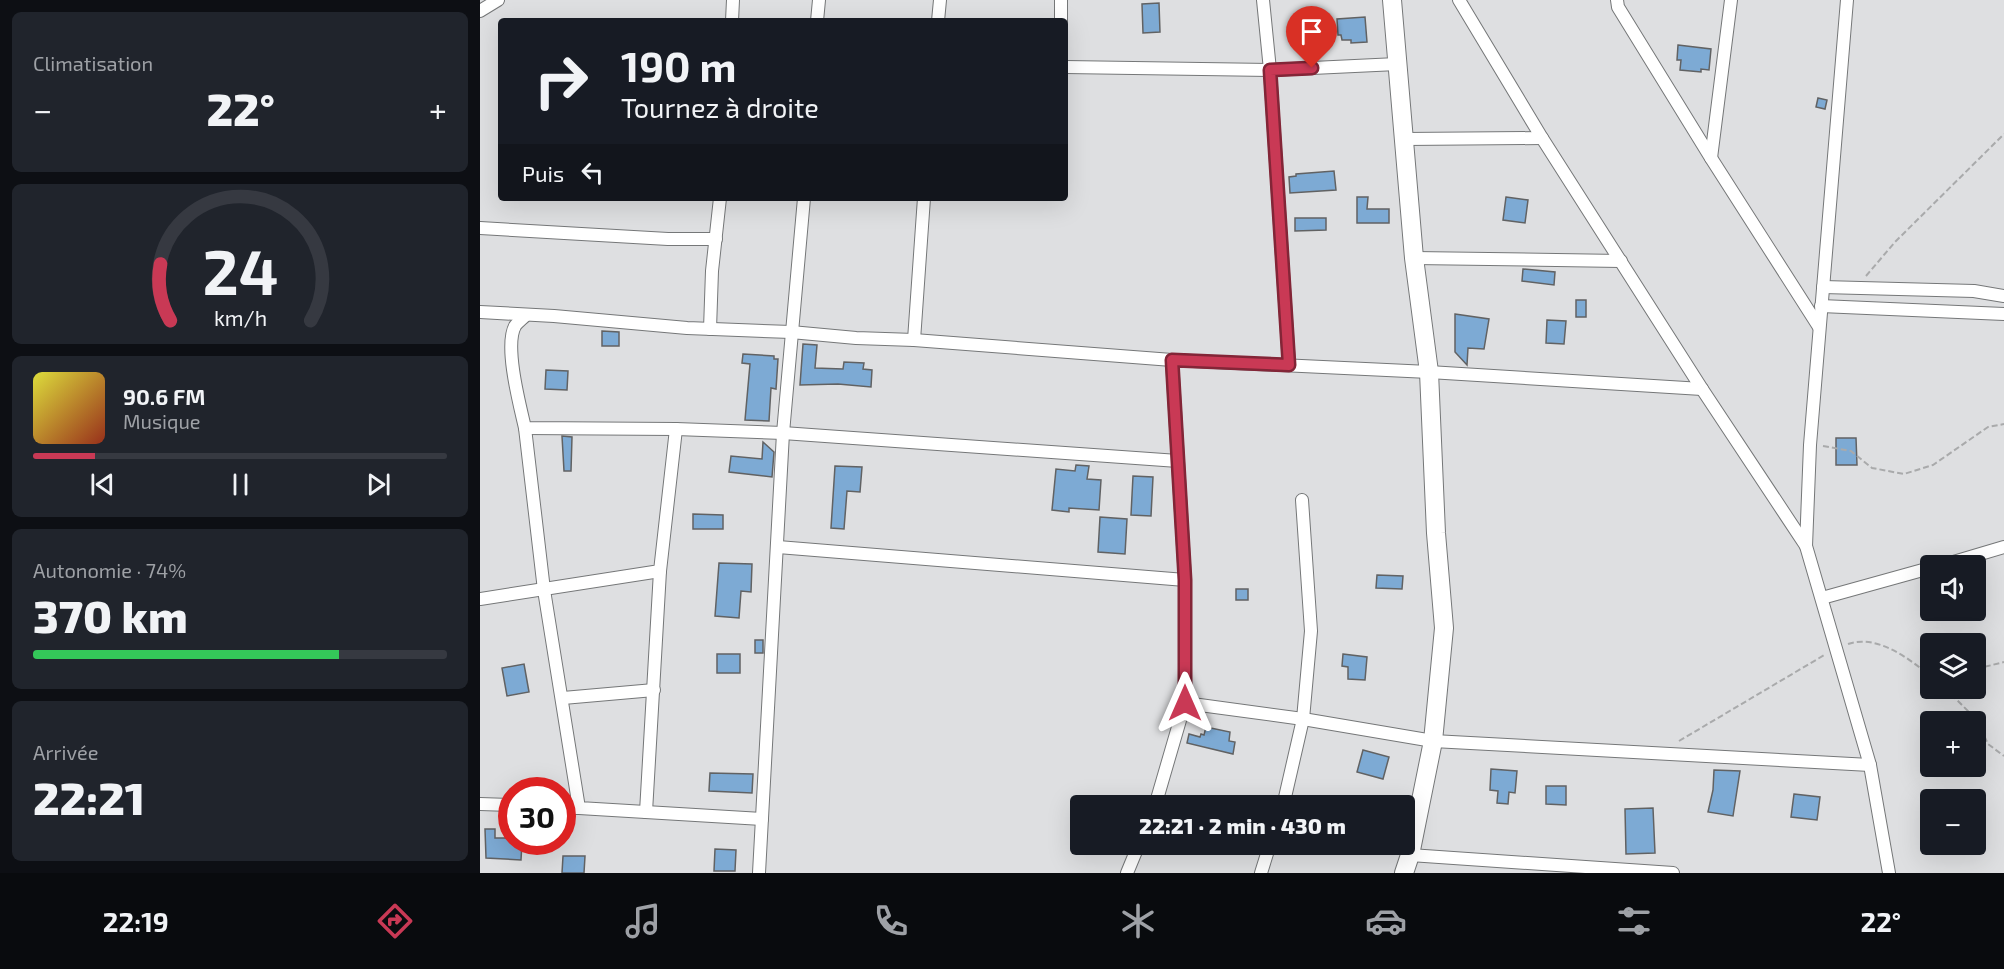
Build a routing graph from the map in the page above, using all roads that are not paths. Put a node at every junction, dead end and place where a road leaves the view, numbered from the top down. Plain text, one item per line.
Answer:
1 (498, 0) edge
2 (733, 0) edge
3 (819, 0) edge
4 (940, 0) edge
5 (1061, 0) edge
6 (1263, 0) edge
7 (1392, 0) edge
8 (1459, 0) edge
9 (1617, 0) edge
10 (1731, 0) edge
11 (1847, 0) edge
12 (480, 11) edge
13 (732, 18) edge
14 (817, 18) edge
15 (938, 18) edge
16 (1061, 18) edge
17 (1397, 64) junction
18 (1068, 67) edge
19 (1270, 70) junction
20 (1542, 138) junction
21 (1404, 139) junction
22 (1711, 158) junction
23 (720, 201) edge
24 (804, 201) edge
25 (924, 201) edge
26 (480, 228) edge
27 (716, 239) junction
28 (1414, 258) junction
29 (1621, 261) junction
30 (1823, 287) junction
31 (2004, 296) edge
32 (1821, 306) junction
33 (480, 312) edge
34 (2004, 314) edge
35 (525, 316) junction
36 (1820, 327) junction
37 (710, 329) junction
38 (791, 332) junction
39 (914, 340) junction
40 (1172, 360) junction
41 (1289, 365) junction
42 (1429, 372) junction
43 (1701, 389) junction
44 (525, 428) junction
45 (676, 429) junction
46 (783, 433) junction
47 (1178, 461) junction
48 (1302, 500) dead end
49 (1806, 546) junction
50 (778, 547) junction
51 (2004, 547) edge
52 (1977, 555) edge
53 (660, 571) junction
54 (1920, 571) edge
55 (1185, 580) junction
56 (544, 590) junction
57 (1822, 598) junction
58 (480, 599) edge
59 (654, 690) junction
60 (563, 698) junction
61 (1185, 703) junction
62 (1304, 719) junction
63 (1433, 741) junction
64 (1870, 765) junction
65 (1158, 795) edge
66 (1285, 795) edge
67 (480, 804) edge
68 (498, 805) edge
69 (576, 808) edge
70 (579, 808) junction
71 (646, 812) junction
72 (762, 819) junction
73 (1415, 830) edge
74 (1134, 855) edge
75 (1267, 855) edge
76 (1410, 855) joint
77 (1644, 872) edge
78 (759, 873) edge
79 (1127, 873) edge
80 (1262, 873) edge
81 (1404, 873) edge
82 (1673, 873) edge
83 (1889, 873) edge

1 - 12 street
2 - 13 street
3 - 14 street
4 - 15 street
5 - 16 street
6 - 19 street
7 - 17 street
8 - 20 street
9 - 22 street
10 - 22 street
11 - 30 street
17 - 19 street
17 - 21 street
18 - 19 street
19 - 41 street
20 - 21 street
20 - 29 street
21 - 28 street
22 - 36 street
23 - 27 street
24 - 38 street
25 - 39 street
26 - 27 street
27 - 37 street
28 - 29 street
28 - 42 street
29 - 43 street
30 - 31 street
30 - 32 street
32 - 34 street
32 - 36 street
33 - 35 street
35 - 37 street
35 - 44 street
36 - 49 street
37 - 38 street
38 - 39 street
38 - 46 street
39 - 40 street
40 - 41 street
40 - 47 street
41 - 42 street
42 - 43 street
42 - 63 street
43 - 49 street
44 - 45 street
44 - 56 street
45 - 46 street
45 - 53 street
46 - 47 street
46 - 50 street
47 - 55 street
48 - 62 street
49 - 57 street
50 - 55 street
50 - 72 street
51 - 52 street
53 - 56 street
53 - 59 street
54 - 57 street
55 - 61 street
56 - 58 street
56 - 60 street
57 - 64 street
59 - 60 street
59 - 71 street
60 - 70 street
61 - 62 street
61 - 65 street
62 - 63 street
62 - 66 street
63 - 64 street
63 - 73 street
64 - 83 street
67 - 68 street
69 - 70 street
70 - 71 street
71 - 72 street
72 - 78 street
74 - 79 street
75 - 80 street
76 - 77 street
76 - 81 street
77 - 82 street

